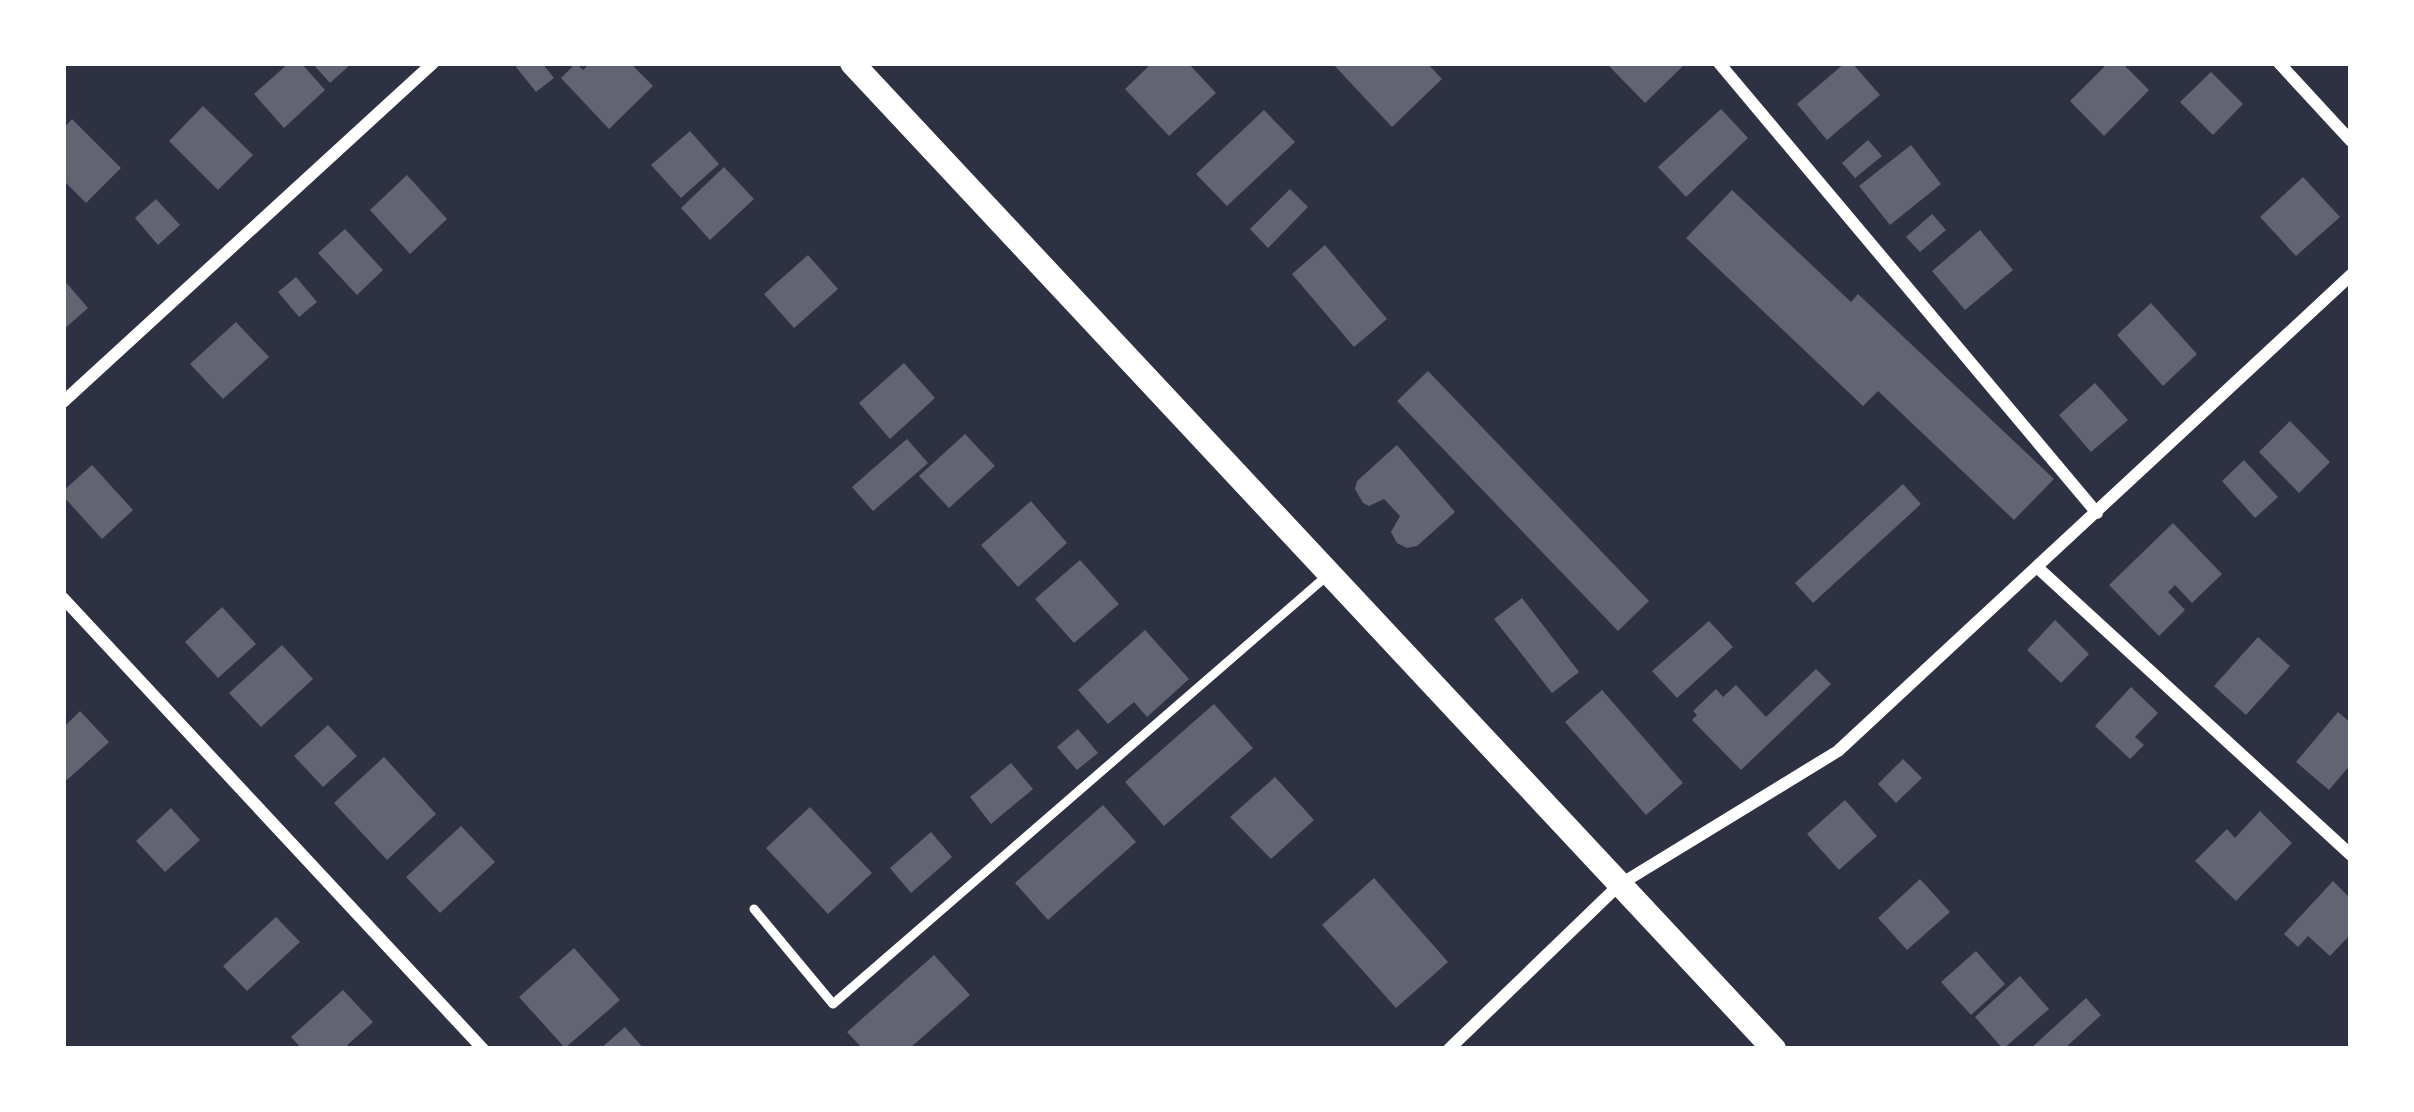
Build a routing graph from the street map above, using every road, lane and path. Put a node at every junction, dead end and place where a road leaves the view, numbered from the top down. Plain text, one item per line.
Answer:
1 (433, 63) edge
2 (852, 63) edge
3 (1719, 63) edge
4 (2278, 63) edge
5 (2351, 141) edge
6 (2351, 275) edge
7 (63, 402) edge
8 (2097, 513) junction
9 (2038, 568) junction
10 (1331, 573) junction
11 (63, 598) edge
12 (2351, 855) edge
13 (1619, 885) junction
14 (754, 909) dead end
15 (483, 1049) edge
16 (1449, 1049) edge
17 (1774, 1049) edge

1 - 7 street
2 - 10 main road
3 - 8 street
4 - 5 street
6 - 8 street
8 - 9 street
9 - 12 street
9 - 13 street
10 - 13 main road
10 - 14 lane
11 - 15 street
13 - 16 street
13 - 17 main road

